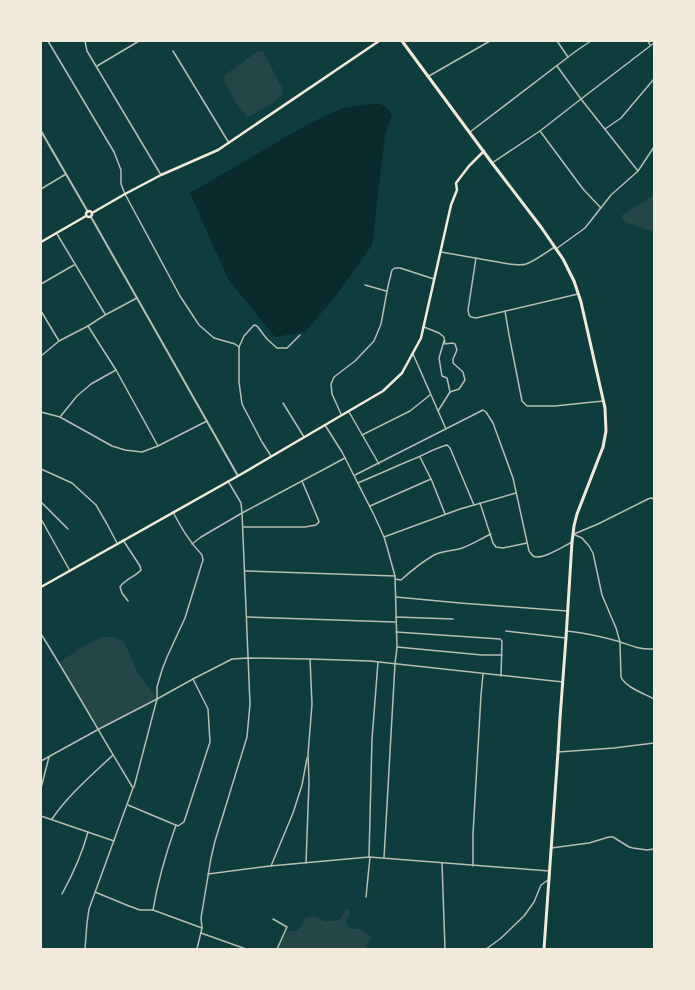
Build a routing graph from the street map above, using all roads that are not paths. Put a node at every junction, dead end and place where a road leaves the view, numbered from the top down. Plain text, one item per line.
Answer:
1 (48, 41) edge
2 (85, 41) edge
3 (139, 41) edge
4 (379, 41) edge
5 (402, 41) edge
6 (490, 41) edge
7 (557, 41) edge
8 (591, 41) edge
9 (648, 41) edge
10 (654, 43) edge
11 (650, 45) junction
12 (173, 51) dead end
13 (568, 57) junction
14 (97, 66) junction
15 (557, 66) junction
16 (428, 76) junction
17 (654, 79) edge
18 (581, 99) junction
19 (605, 129) junction
20 (41, 131) edge
21 (540, 131) junction
22 (470, 132) junction
23 (228, 143) junction
24 (654, 147) edge
25 (484, 151) junction
26 (492, 163) junction
27 (638, 171) junction
28 (66, 174) junction
29 (161, 175) junction
30 (41, 189) edge
31 (125, 194) junction
32 (601, 208) junction
33 (88, 212) junction
34 (92, 213) junction
35 (86, 216) junction
36 (91, 217) junction
37 (57, 234) junction
38 (41, 242) edge
39 (555, 248) junction
40 (440, 252) junction
41 (476, 258) junction
42 (75, 264) junction
43 (434, 279) junction
44 (41, 284) edge
45 (365, 285) dead end
46 (387, 291) junction
47 (578, 294) junction
48 (137, 298) junction
49 (41, 311) edge
50 (505, 311) junction
51 (105, 315) junction
52 (88, 326) junction
53 (424, 328) junction
54 (300, 335) dead end
55 (59, 341) junction
56 (444, 341) junction
57 (239, 347) junction
58 (413, 354) junction
59 (41, 356) edge
60 (116, 370) junction
61 (450, 392) junction
62 (430, 394) junction
63 (604, 401) junction
64 (283, 403) dead end
65 (348, 411) junction
66 (438, 411) junction
67 (41, 412) edge
68 (342, 415) junction
69 (60, 418) junction
70 (206, 421) junction
71 (325, 425) junction
72 (446, 429) junction
73 (362, 435) junction
74 (304, 437) junction
75 (158, 446) junction
76 (271, 456) junction
77 (420, 457) junction
78 (345, 458) junction
79 (379, 464) junction
80 (41, 469) edge
81 (354, 475) junction
82 (238, 476) junction
83 (431, 479) junction
84 (228, 481) junction
85 (302, 481) junction
86 (358, 483) junction
87 (516, 493) junction
88 (654, 499) edge
89 (41, 502) edge
90 (480, 502) junction
91 (474, 504) junction
92 (370, 506) junction
93 (173, 512) junction
94 (242, 513) junction
95 (445, 514) junction
96 (41, 519) edge
97 (243, 527) junction
98 (68, 530) dead end
99 (490, 534) junction
100 (573, 534) junction
101 (384, 537) junction
102 (124, 540) junction
103 (572, 542) junction
104 (527, 543) junction
105 (117, 544) junction
106 (192, 544) junction
107 (70, 570) junction
108 (245, 571) junction
109 (395, 577) junction
110 (41, 587) edge
111 (396, 597) junction
112 (128, 601) dead end
113 (568, 611) junction
114 (247, 617) junction
115 (396, 617) junction
116 (453, 619) dead end
117 (396, 622) junction
118 (506, 631) dead end
119 (566, 631) junction
120 (396, 632) junction
121 (41, 634) edge
122 (566, 638) junction
123 (620, 642) junction
124 (397, 647) junction
125 (654, 649) edge
126 (502, 655) junction
127 (248, 658) junction
128 (310, 658) junction
129 (378, 662) junction
130 (395, 664) junction
131 (483, 674) junction
132 (501, 676) junction
133 (193, 679) junction
134 (563, 682) junction
135 (157, 699) junction
136 (654, 699) edge
137 (99, 729) junction
138 (654, 743) edge
139 (558, 752) junction
140 (308, 754) junction
141 (113, 755) junction
142 (49, 757) junction
143 (41, 761) edge
144 (41, 788) edge
145 (133, 788) junction
146 (127, 805) junction
147 (41, 816) edge
148 (52, 819) junction
149 (176, 825) junction
150 (88, 832) junction
151 (114, 841) junction
152 (551, 848) junction
153 (654, 849) edge
154 (369, 857) junction
155 (384, 858) junction
156 (306, 863) junction
157 (442, 863) junction
158 (270, 866) junction
159 (473, 866) junction
160 (550, 871) junction
161 (208, 874) junction
162 (549, 879) junction
163 (95, 892) junction
164 (62, 894) dead end
165 (366, 897) dead end
166 (153, 910) junction
167 (273, 919) dead end
168 (202, 928) junction
169 (200, 933) junction
170 (85, 949) edge
171 (197, 949) edge
172 (246, 949) edge
173 (277, 949) edge
174 (446, 949) edge
175 (486, 949) edge
176 (545, 949) edge

1 - 31 street
2 - 14 street
3 - 14 street
4 - 23 main road
5 - 16 highway
6 - 16 street
7 - 13 street
8 - 13 street
9 - 11 street
10 - 11 street
11 - 18 street
12 - 23 street
13 - 15 street
14 - 29 street
15 - 18 street
15 - 22 street
16 - 22 highway
17 - 19 street
18 - 19 street
18 - 21 street
19 - 27 street
20 - 28 street
21 - 26 street
21 - 32 street
22 - 25 highway
23 - 29 main road
24 - 27 street
25 - 26 highway
25 - 40 main road
26 - 39 highway
27 - 32 street
28 - 30 street
28 - 33 street
29 - 31 main road
31 - 34 main road
31 - 57 street
32 - 39 street
33 - 34 main road
33 - 35 main road
34 - 36 main road
35 - 36 main road
35 - 37 main road
36 - 48 street
37 - 38 main road
37 - 42 street
39 - 41 street
39 - 47 highway
40 - 41 street
40 - 43 main road
41 - 50 street
42 - 44 street
42 - 51 street
43 - 46 street
43 - 53 main road
45 - 46 street
46 - 68 street
47 - 50 street
47 - 63 highway
48 - 51 street
48 - 70 street
49 - 55 street
50 - 63 street
51 - 52 street
52 - 55 street
52 - 60 street
53 - 56 street
53 - 58 main road
54 - 57 street
55 - 59 street
56 - 61 street
56 - 61 street
57 - 76 street
58 - 62 street
58 - 65 main road
60 - 69 street
60 - 75 street
61 - 66 street
62 - 66 street
62 - 73 street
63 - 100 highway
64 - 74 street
65 - 68 main road
65 - 73 street
66 - 72 street
67 - 69 street
68 - 71 main road
69 - 75 street
70 - 75 street
70 - 82 street
71 - 74 main road
71 - 78 street
72 - 79 street
72 - 87 street
73 - 79 street
74 - 76 main road
76 - 82 main road
77 - 83 street
77 - 86 street
77 - 91 street
78 - 81 street
78 - 85 street
79 - 81 street
80 - 105 street
81 - 86 street
82 - 84 main road
83 - 92 street
83 - 95 street
84 - 93 main road
84 - 94 street
85 - 94 street
85 - 97 street
86 - 92 street
87 - 90 street
87 - 104 street
88 - 100 street
89 - 98 street
90 - 91 street
90 - 99 street
91 - 95 street
92 - 101 street
93 - 102 main road
93 - 106 street
94 - 97 street
94 - 106 street
95 - 101 street
96 - 107 street
97 - 108 street
99 - 104 street
99 - 109 street
100 - 103 highway
100 - 123 street
101 - 109 street
102 - 105 main road
102 - 112 street
103 - 104 street
103 - 113 highway
105 - 107 main road
106 - 135 street
107 - 110 main road
108 - 109 street
108 - 114 street
109 - 111 street
111 - 113 street
111 - 115 street
113 - 119 highway
114 - 117 street
114 - 127 street
115 - 116 street
115 - 117 street
117 - 120 street
118 - 122 street
119 - 122 highway
119 - 123 street
120 - 124 street
120 - 126 street
121 - 137 street
122 - 134 highway
123 - 125 street
123 - 136 street
124 - 126 street
124 - 130 street
126 - 132 street
127 - 128 street
127 - 133 street
127 - 161 street
128 - 129 street
128 - 140 street
129 - 130 street
129 - 154 street
130 - 131 street
130 - 155 street
131 - 132 street
131 - 159 street
132 - 134 street
133 - 135 street
133 - 149 street
134 - 139 highway
135 - 137 street
135 - 145 street
137 - 141 street
137 - 142 street
138 - 139 street
139 - 152 highway
140 - 156 street
140 - 158 street
141 - 145 street
141 - 148 street
142 - 143 street
142 - 144 street
145 - 146 street
146 - 149 street
146 - 151 street
147 - 148 street
148 - 150 street
149 - 166 street
150 - 151 street
150 - 164 street
151 - 163 street
152 - 153 street
152 - 160 highway
154 - 155 street
154 - 156 street
154 - 165 street
155 - 157 street
156 - 158 street
157 - 159 street
157 - 174 street
158 - 161 street
159 - 160 street
160 - 162 highway
161 - 168 street
162 - 175 street
162 - 176 highway
163 - 166 street
163 - 170 street
166 - 168 street
167 - 173 street
168 - 169 street
169 - 171 street
169 - 172 street

